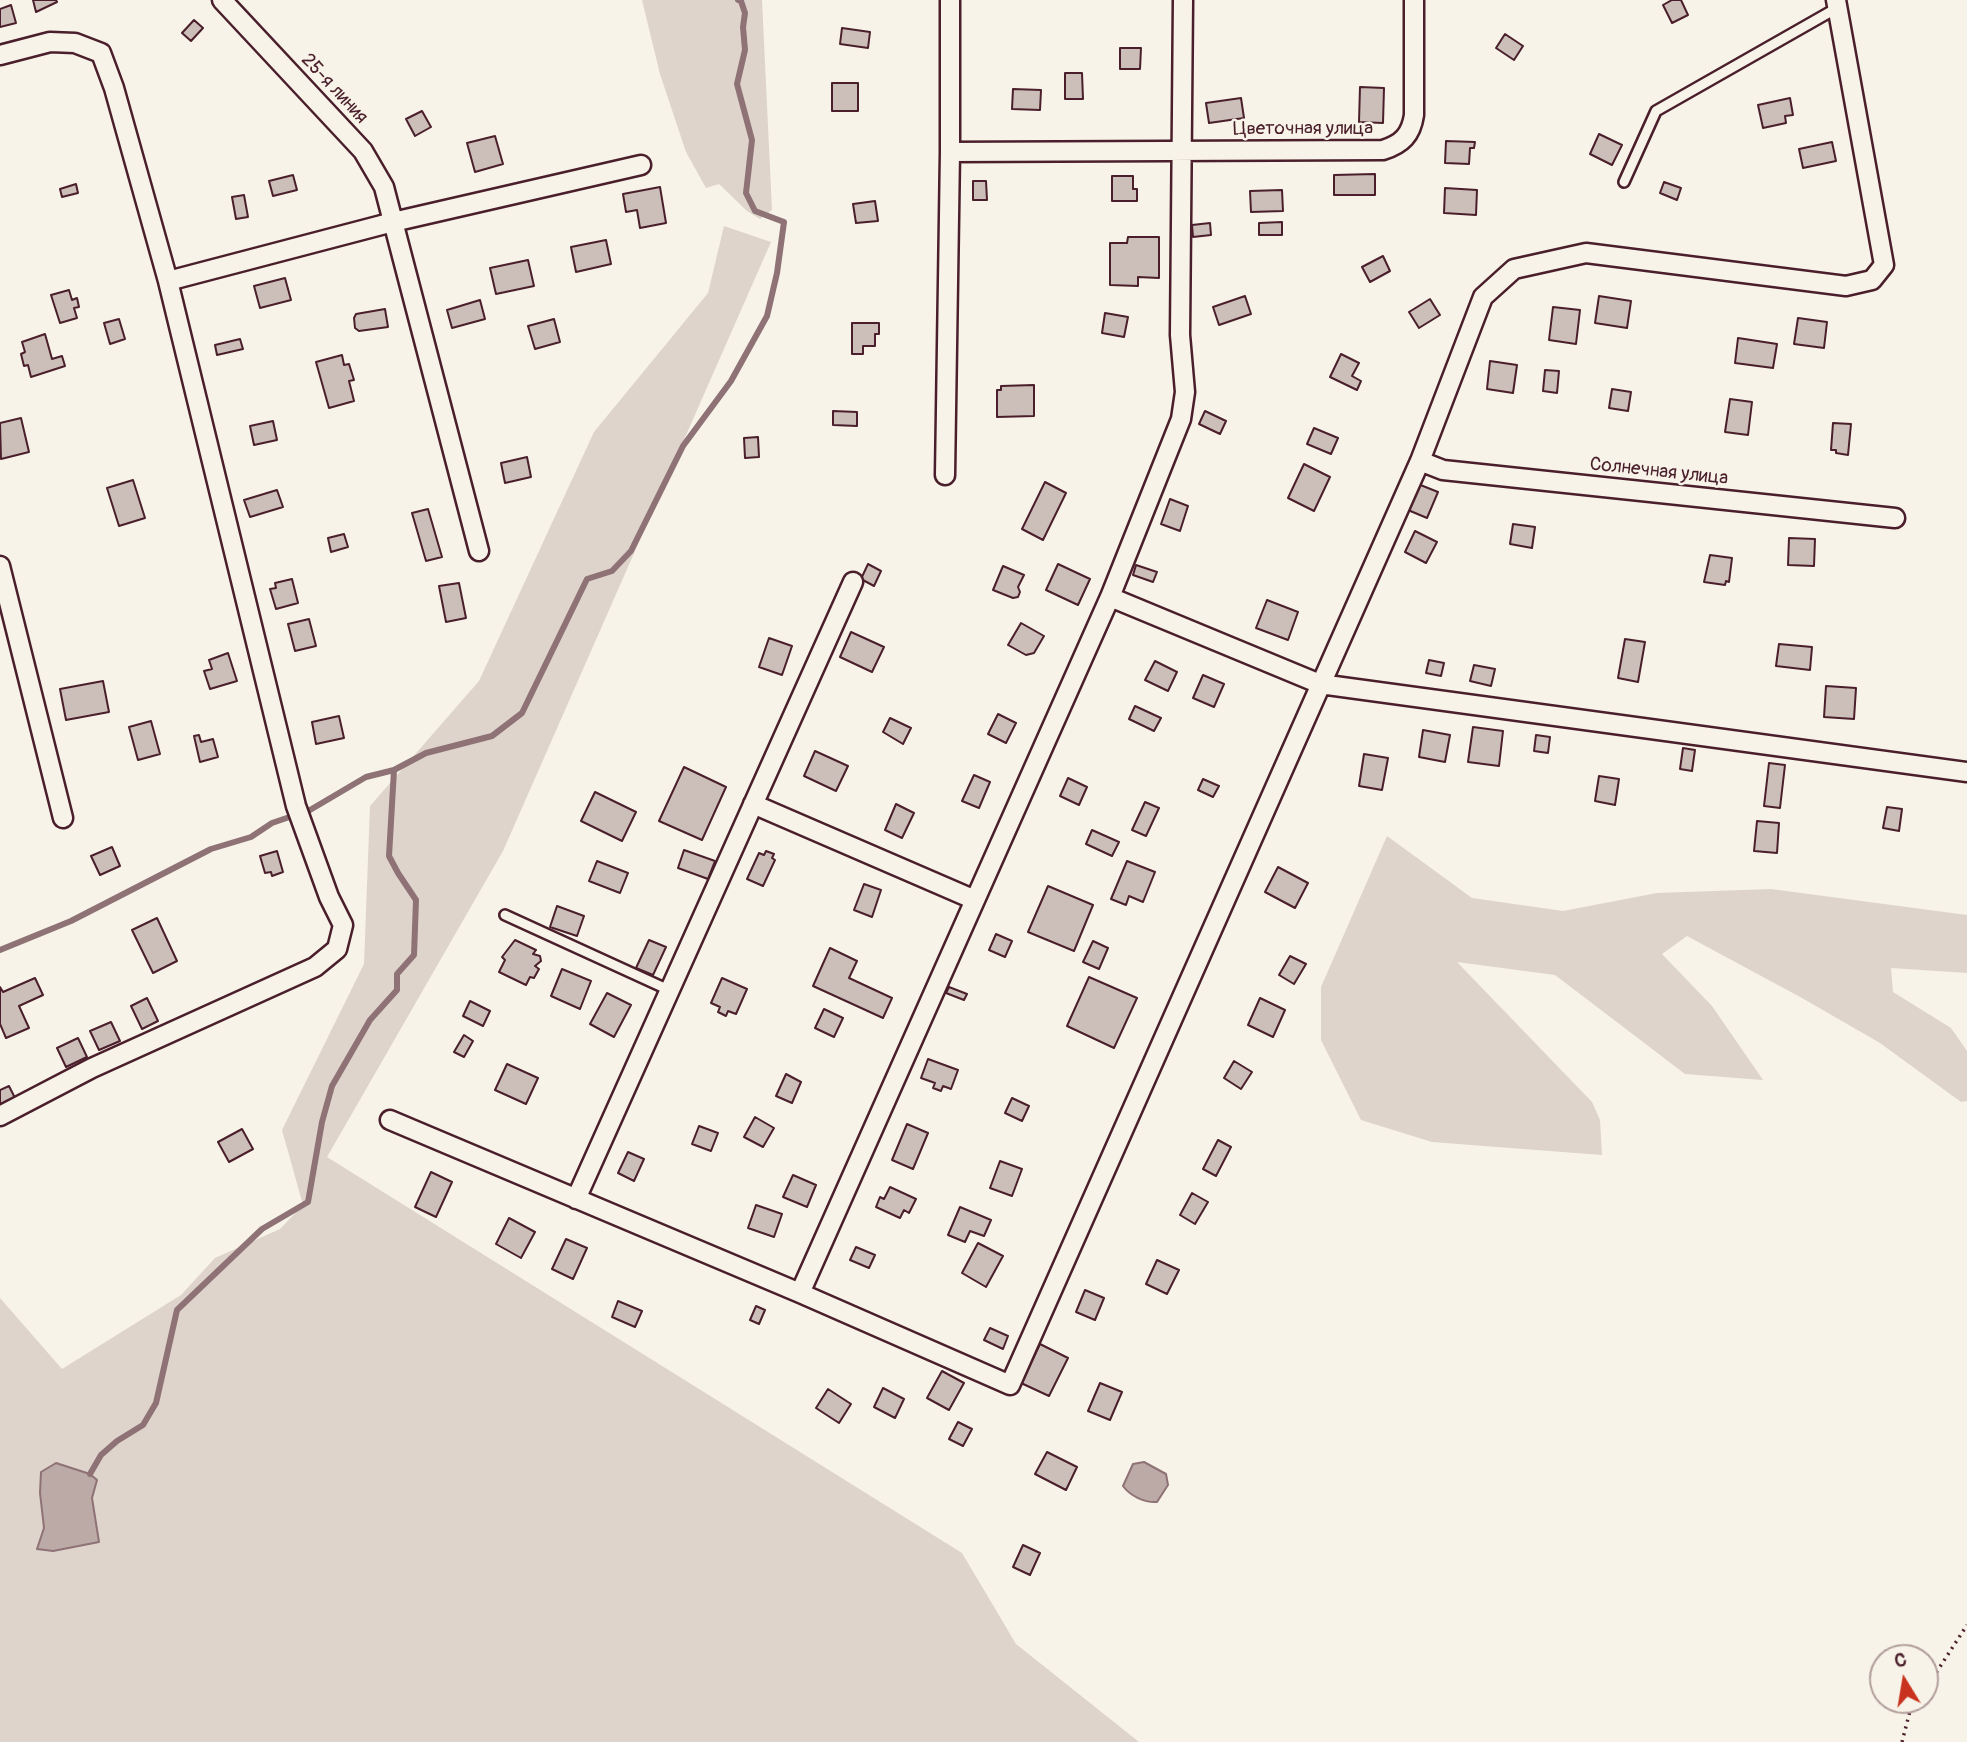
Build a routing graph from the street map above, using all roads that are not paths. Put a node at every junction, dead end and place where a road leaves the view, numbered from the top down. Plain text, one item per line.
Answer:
1 (222, 0) edge
2 (950, 0) edge
3 (1183, 0) edge
4 (1414, 0) edge
5 (1837, 4) edge
6 (0, 55) edge
7 (1182, 150) junction
8 (950, 152) junction
9 (641, 165) dead end
10 (1624, 182) dead end
11 (393, 222) junction
12 (168, 281) junction
13 (1420, 461) junction
14 (945, 475) dead end
15 (1895, 518) dead end
16 (479, 551) dead end
17 (0, 566) edge
18 (853, 582) dead end
19 (1110, 597) junction
20 (1320, 684) junction
21 (1967, 772) edge
22 (753, 804) junction
23 (63, 818) dead end
24 (975, 900) junction
25 (505, 915) dead end
26 (669, 990) junction
27 (0, 1116) edge
28 (390, 1120) dead end
29 (576, 1199) junction
30 (800, 1293) junction

1 - 11 street, 25-я линия
2 - 8 street
3 - 7 street
4 - 7 street, Цветочная улица
5 - 10 lane
5 - 13 street
6 - 12 street
7 - 8 street
7 - 19 street
8 - 14 street
9 - 11 street
11 - 12 street
11 - 16 street, 25-я линия
12 - 27 street
13 - 15 street, Солнечная улица
13 - 20 street
17 - 23 street
18 - 22 street
19 - 20 street
19 - 24 street
20 - 21 street
20 - 30 street
22 - 24 street
22 - 26 street
24 - 30 street
25 - 26 lane
26 - 29 street
28 - 29 street
29 - 30 street

